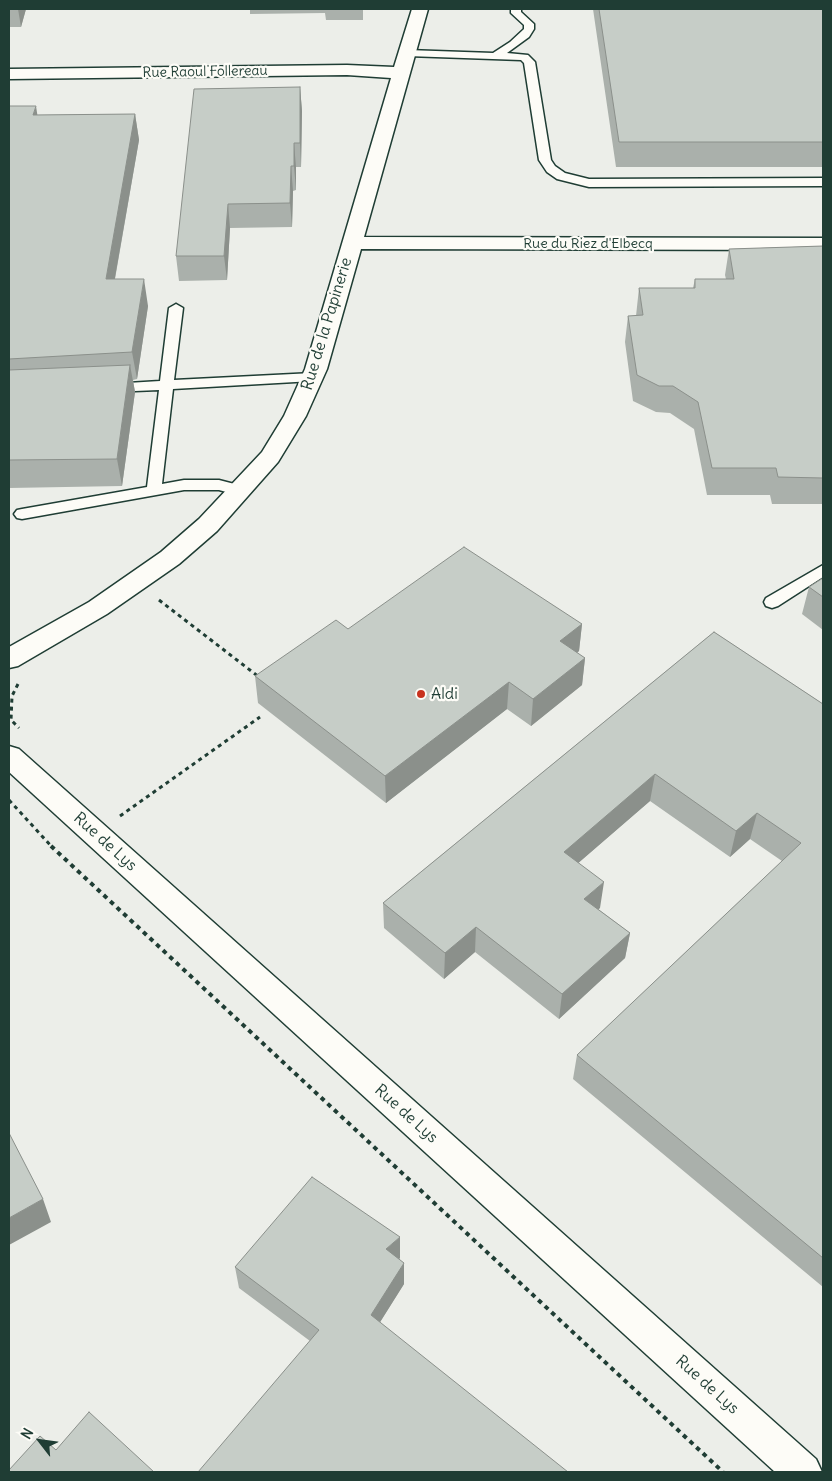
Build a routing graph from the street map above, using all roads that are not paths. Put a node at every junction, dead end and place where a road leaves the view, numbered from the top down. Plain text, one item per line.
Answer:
1 (420, 9) edge
2 (516, 9) edge
3 (498, 54) junction
4 (405, 63) junction
5 (9, 74) edge
6 (823, 182) edge
7 (352, 243) junction
8 (823, 244) edge
9 (176, 308) dead end
10 (313, 377) junction
11 (167, 386) junction
12 (98, 388) edge
13 (154, 490) junction
14 (241, 491) junction
15 (22, 514) dead end
16 (823, 570) edge
17 (772, 602) dead end
18 (9, 659) edge
19 (16, 745) edge
20 (803, 1472) edge

1 - 4 street, Rue de la Papinerie
2 - 3 lane
3 - 4 lane
3 - 6 lane
4 - 5 street, Rue Raoul Follereau
4 - 7 street, Rue de la Papinerie
7 - 8 street, Rue du Riez d'Elbecq
7 - 10 street, Rue de la Papinerie
9 - 11 lane
10 - 11 lane
10 - 14 street, Rue de la Papinerie
11 - 12 lane
11 - 13 lane
13 - 14 lane
13 - 15 lane
14 - 18 street, Rue de la Papinerie
16 - 17 lane
19 - 20 street, Rue de Lys

